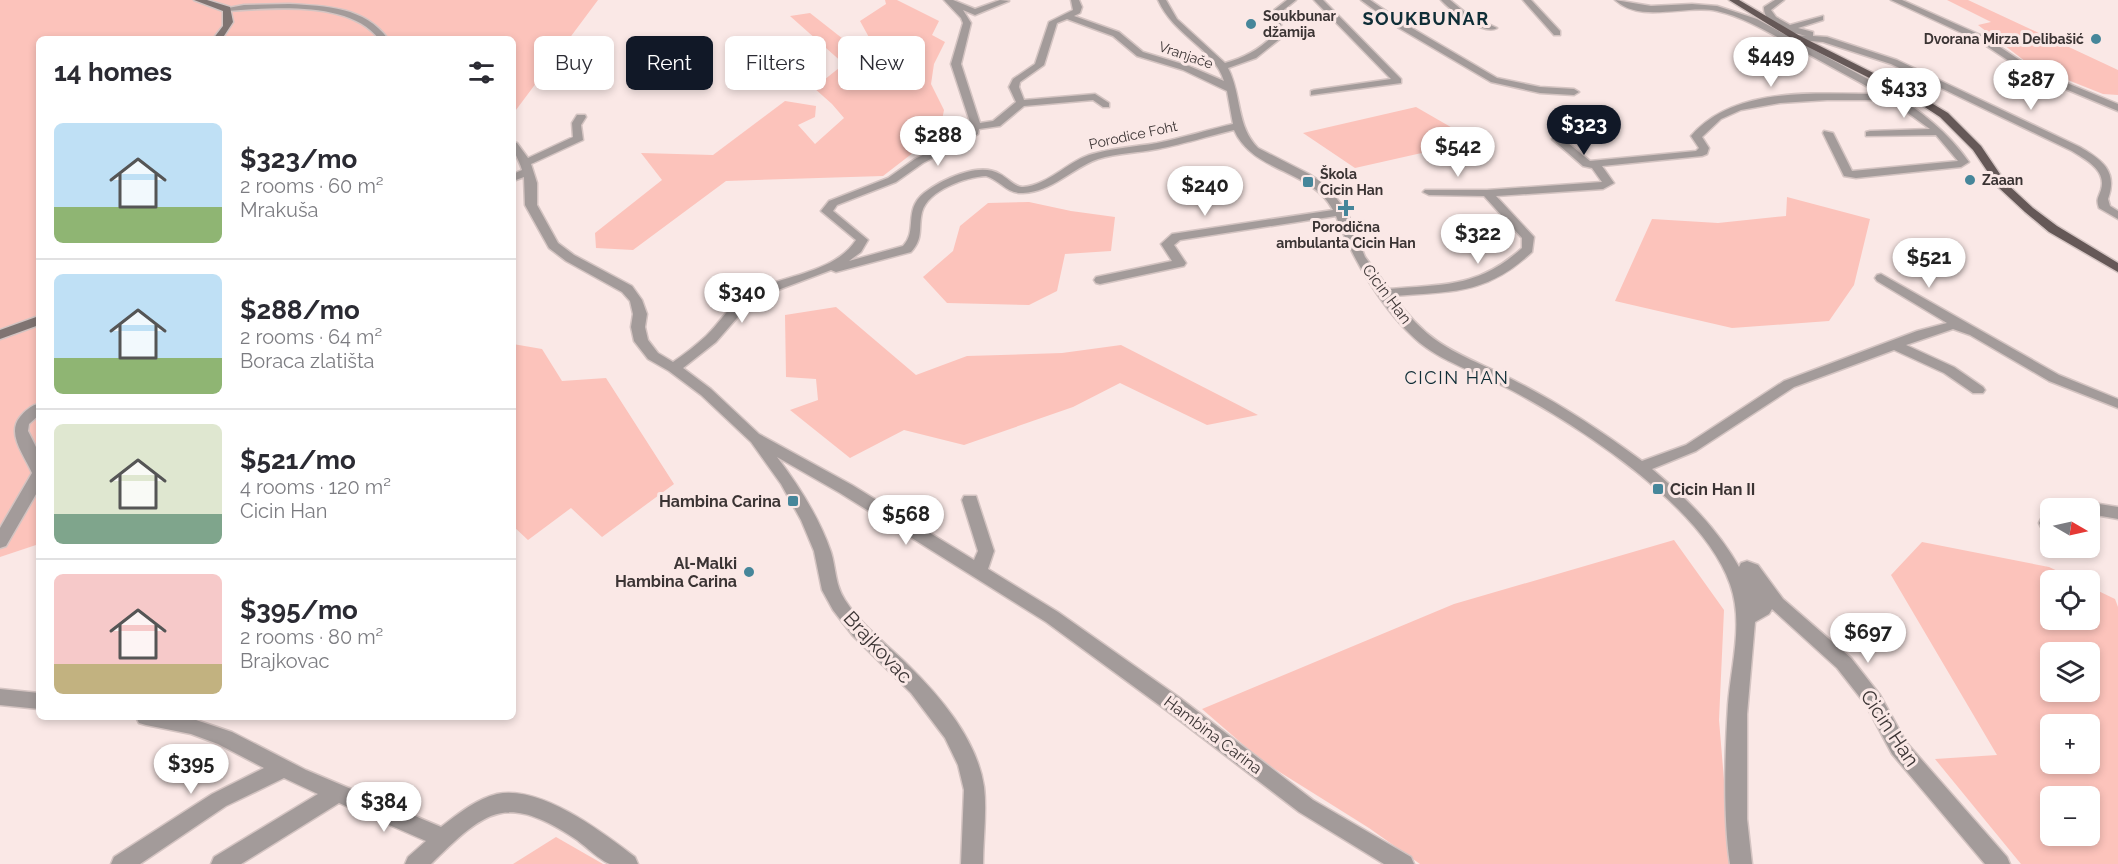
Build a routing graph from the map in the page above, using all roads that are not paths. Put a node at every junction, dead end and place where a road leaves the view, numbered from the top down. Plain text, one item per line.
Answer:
1 (198, 0) edge
2 (948, 0) edge
3 (1075, 0) edge
4 (1162, 0) edge
5 (1292, 0) edge
6 (1318, 0) edge
7 (1365, 0) edge
8 (1445, 0) edge
9 (1527, 0) edge
10 (1618, 0) edge
11 (1733, 0) edge
12 (1780, 0) edge
13 (1895, 0) edge
14 (1005, 1) edge
15 (227, 9) junction
16 (1067, 16) junction
17 (1820, 18) dead end
18 (1762, 22) junction
19 (1493, 28) dead end
20 (1557, 33) dead end
21 (1795, 34) junction
22 (219, 36) edge
23 (382, 36) edge
24 (1223, 67) junction
25 (1232, 89) junction
26 (1574, 92) dead end
27 (1314, 93) dead end
28 (1889, 97) junction
29 (1021, 103) junction
30 (1106, 105) dead end
31 (2118, 108) edge
32 (1918, 115) junction
33 (1944, 116) junction
34 (581, 117) dead end
35 (1568, 125) dead end
36 (976, 126) junction
37 (1238, 129) junction
38 (1939, 132) junction
39 (1828, 133) dead end
40 (1870, 134) dead end
41 (516, 153) edge
42 (1595, 165) junction
43 (522, 170) edge
44 (1429, 192) dead end
45 (1487, 193) junction
46 (1341, 212) junction
47 (2118, 216) edge
48 (2118, 268) edge
49 (810, 274) junction
50 (1881, 278) dead end
51 (1100, 280) dead end
52 (1384, 293) junction
53 (36, 321) edge
54 (1962, 326) junction
55 (0, 335) edge
56 (1894, 345) junction
57 (674, 368) junction
58 (1978, 390) dead end
59 (2118, 404) edge
60 (36, 410) edge
61 (754, 437) junction
62 (36, 459) edge
63 (1640, 468) junction
64 (36, 478) edge
65 (970, 500) dead end
66 (2100, 508) edge
67 (2118, 513) edge
68 (0, 542) edge
69 (979, 570) junction
70 (1746, 618) junction
71 (0, 697) edge
72 (36, 701) edge
73 (159, 720) edge
74 (284, 768) junction
75 (337, 793) junction
76 (443, 838) junction
77 (122, 864) edge
78 (222, 864) edge
79 (416, 864) edge
80 (627, 864) edge
81 (972, 864) edge
82 (1403, 864) edge
83 (1741, 864) edge
84 (1999, 864) edge

1 - 15 main road
2 - 14 street
2 - 36 street
3 - 16 street
4 - 24 street
5 - 24 street
6 - 27 street
7 - 26 street
8 - 19 street
9 - 20 street
10 - 18 street
11 - 18 main road
12 - 21 street
13 - 31 street
15 - 22 main road
15 - 23 street
16 - 25 street, Vranjače
16 - 29 street
17 - 21 street
18 - 21 main road
18 - 28 street
21 - 33 main road
21 - 47 street
24 - 25 street
25 - 37 street
28 - 32 street
28 - 42 street
29 - 30 street
29 - 36 street
32 - 33 street
32 - 38 street
33 - 48 main road
34 - 43 street
35 - 42 street
36 - 49 street
37 - 46 street, Cicin Han
37 - 49 street, Porodice Foht
38 - 39 street
38 - 40 street
41 - 43 street, Hambina Carina
42 - 45 street
43 - 57 street, Hambina Carina
44 - 45 street
45 - 52 street
46 - 51 street
46 - 52 street, Cicin Han
49 - 57 street
50 - 54 street
52 - 63 street, Cicin Han
53 - 55 main road
54 - 56 street
54 - 59 street
56 - 58 street
56 - 63 street
57 - 61 street, Hambina Carina
60 - 62 street
61 - 69 street, Hambina Carina
61 - 81 street, Brajkovac
63 - 70 street, Cicin Han
64 - 68 street
65 - 69 street
66 - 67 street
69 - 82 street, Hambina Carina
70 - 83 street, Cicin Han
70 - 84 street, Cicin Han
71 - 72 street
73 - 74 street
74 - 75 street
74 - 77 street
75 - 76 street
75 - 78 street
76 - 79 street
76 - 80 street

